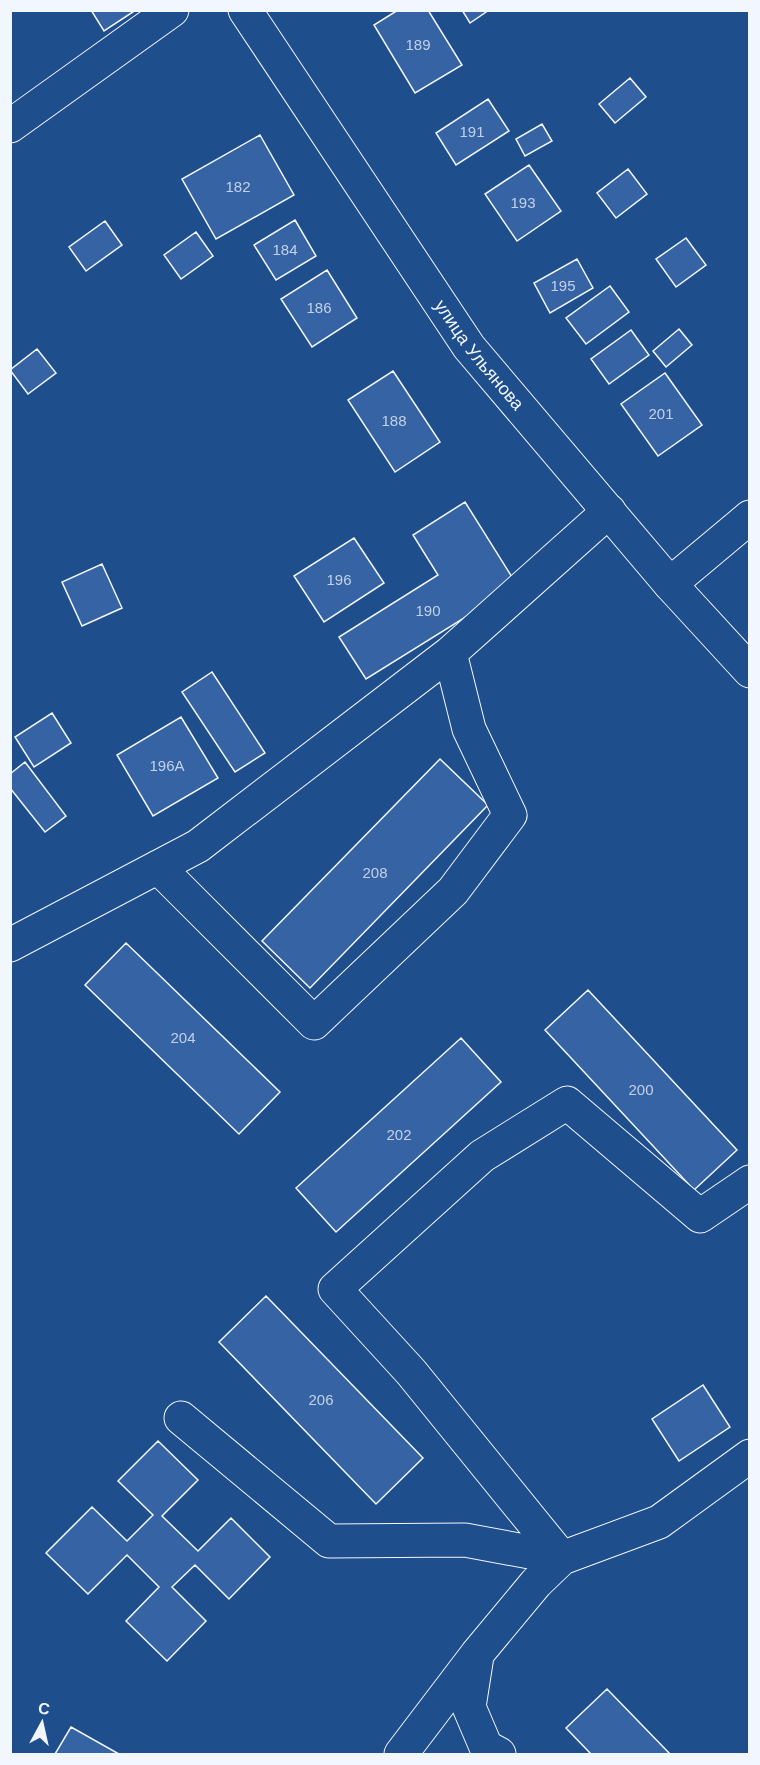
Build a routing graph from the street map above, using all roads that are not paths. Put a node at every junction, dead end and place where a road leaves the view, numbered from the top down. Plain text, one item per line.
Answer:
1 (172, 10) edge
2 (245, 10) edge
3 (10, 126) edge
4 (609, 511) junction
5 (750, 517) edge
6 (670, 584) junction
7 (450, 653) junction
8 (750, 671) edge
9 (158, 867) junction
10 (10, 945) edge
11 (750, 1182) edge
12 (181, 1418) dead end
13 (750, 1456) edge
14 (562, 1558) junction
15 (477, 1654) junction
16 (400, 1755) edge
17 (499, 1755) edge

1 - 3 street
2 - 4 street, улица Ульянова
4 - 6 street, улица Ульянова
4 - 7 street
5 - 6 street
6 - 8 street, улица Ульянова
7 - 9 street
7 - 9 street
9 - 10 street
11 - 14 street
12 - 14 street
13 - 14 street
14 - 15 street
15 - 16 street
15 - 17 street

